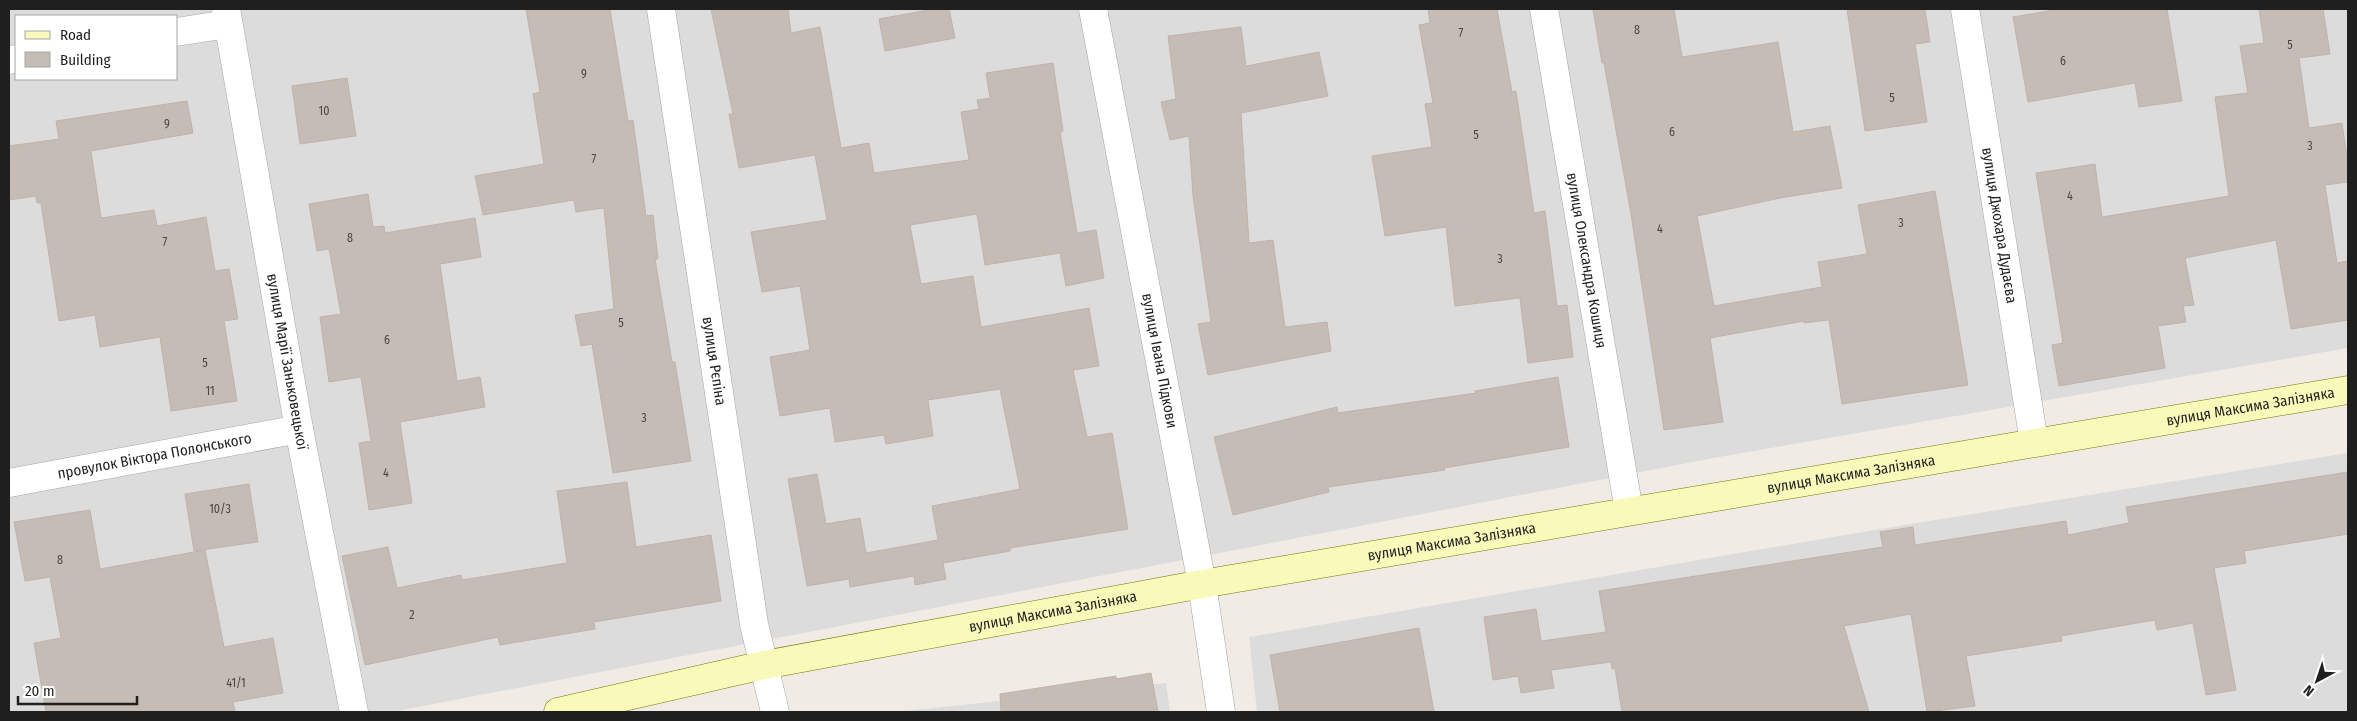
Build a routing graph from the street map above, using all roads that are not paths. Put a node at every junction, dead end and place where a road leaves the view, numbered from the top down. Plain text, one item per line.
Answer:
1 (661, 9) edge
2 (1093, 9) edge
3 (1544, 9) edge
4 (1965, 9) edge
5 (227, 16) edge
6 (178, 31) edge
7 (2348, 390) edge
8 (299, 429) junction
9 (2034, 442) junction
10 (9, 483) edge
11 (1629, 511) junction
12 (1202, 584) junction
13 (764, 665) junction
14 (354, 712) edge
15 (558, 712) edge
16 (775, 712) edge
17 (1221, 712) edge

1 - 13 street, вулиця Рєпіна
2 - 12 street, вулиця Івана Підкови
3 - 11 street, вулиця Олександра Кошиця
4 - 9 street, вулиця Джохара Дудаєва
5 - 6 street
5 - 8 street, вулиця Марії Заньковецької
7 - 9 main road, вулиця Максима Залізняка
8 - 10 street, провулок Віктора Полонського
8 - 14 street, вулиця Марії Заньковецької
9 - 11 main road, вулиця Максима Залізняка
11 - 12 main road, вулиця Максима Залізняка
12 - 13 main road, вулиця Максима Залізняка
12 - 17 street, вулиця Івана Підкови
13 - 15 main road, вулиця Максима Залізняка
13 - 16 street, вулиця Рєпіна

